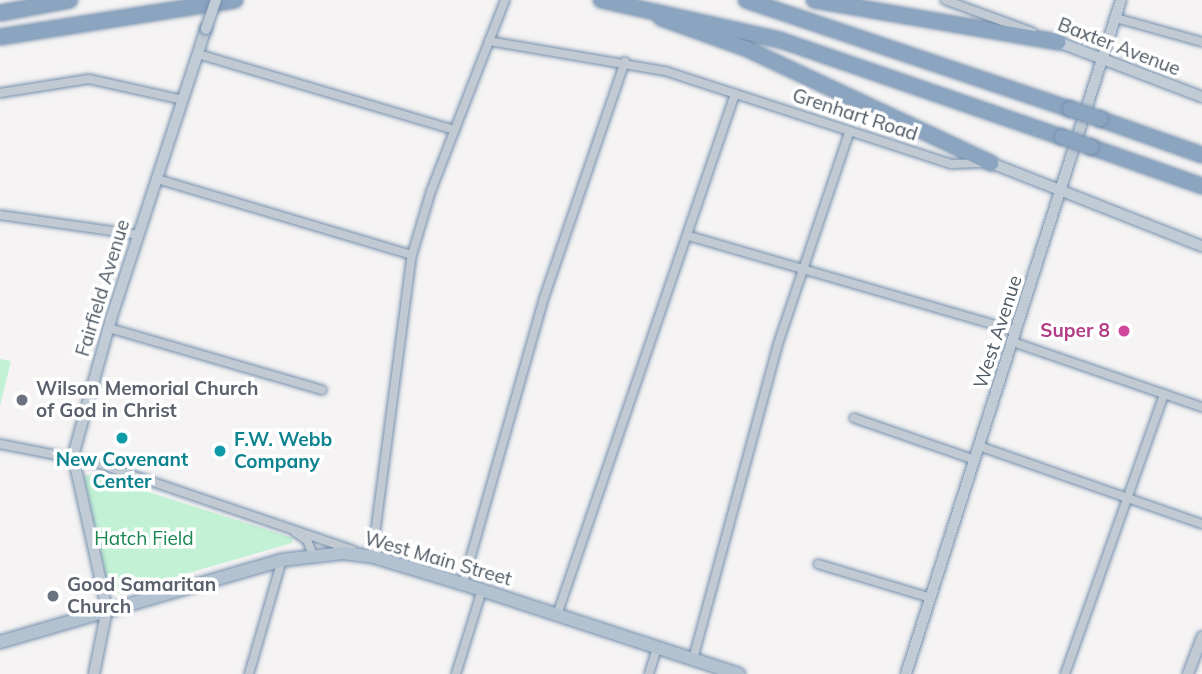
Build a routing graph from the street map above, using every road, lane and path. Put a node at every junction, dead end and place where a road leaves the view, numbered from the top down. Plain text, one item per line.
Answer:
1 (70, 0) edge
2 (216, 0) edge
3 (235, 0) edge
4 (505, 0) edge
5 (746, 0) edge
6 (814, 0) edge
7 (945, 0) edge
8 (1122, 0) edge
9 (606, 1) edge
10 (0, 10) edge
11 (1116, 18) junction
12 (0, 37) edge
13 (489, 41) junction
14 (1058, 42) junction
15 (1202, 42) edge
16 (198, 54) junction
17 (1102, 60) junction
18 (625, 62) junction
19 (0, 93) edge
20 (735, 94) junction
21 (1202, 97) edge
22 (183, 100) junction
23 (455, 130) junction
24 (849, 133) junction
25 (1202, 155) edge
26 (991, 163) junction
27 (157, 179) junction
28 (1202, 186) edge
29 (1061, 193) junction
30 (0, 215) edge
31 (138, 235) junction
32 (689, 236) junction
33 (1202, 246) edge
34 (412, 255) junction
35 (803, 270) junction
36 (109, 328) junction
37 (1015, 337) junction
38 (322, 390) dead end
39 (1164, 394) junction
40 (1202, 407) edge
41 (854, 418) dead end
42 (0, 444) edge
43 (979, 446) junction
44 (73, 456) junction
45 (975, 460) junction
46 (1127, 495) junction
47 (1202, 524) edge
48 (287, 526) junction
49 (313, 555) junction
50 (374, 557) junction
51 (282, 560) junction
52 (818, 565) dead end
53 (463, 584) junction
54 (482, 590) junction
55 (931, 598) junction
56 (107, 610) junction
57 (557, 615) junction
58 (1202, 637) edge
59 (0, 642) edge
60 (657, 648) junction
61 (693, 659) junction
62 (94, 674) edge
63 (249, 674) edge
64 (456, 674) edge
65 (649, 674) edge
66 (740, 674) edge
67 (905, 674) edge
68 (1065, 674) edge
69 (1188, 674) edge

1 - 10 highway
2 - 16 main road, Fairfield Avenue, bridge
3 - 12 highway
4 - 13 street
5 - 25 highway, bridge
6 - 14 highway
7 - 14 street, Baxter Avenue
8 - 11 main road, West Avenue
9 - 26 highway
9 - 28 highway, bridge
11 - 15 street
11 - 17 main road, West Avenue
13 - 18 street, Grenhart Road
13 - 23 street
14 - 17 main road, Baxter Avenue
16 - 22 main road, Fairfield Avenue
16 - 23 street
17 - 21 main road, Baxter Avenue
17 - 29 main road, West Avenue
18 - 20 street, Grenhart Road
18 - 53 street
19 - 22 street
20 - 24 street, Grenhart Road
20 - 32 street
22 - 27 main road, Fairfield Avenue
23 - 34 street
24 - 26 street, Grenhart Road
24 - 35 street
26 - 29 main road, Grenhart Road
27 - 31 main road, Fairfield Avenue
27 - 34 street
29 - 33 main road, Grenhart Road
29 - 37 main road, West Avenue
30 - 31 street
31 - 36 main road, Fairfield Avenue
32 - 35 street
32 - 57 street
34 - 50 street
35 - 37 street
35 - 61 street
36 - 38 street
36 - 44 main road, Fairfield Avenue
37 - 39 street
37 - 43 main road, West Avenue
39 - 40 street
39 - 46 street
41 - 45 street
42 - 44 street
43 - 45 main road, West Avenue
43 - 46 street
44 - 48 street
44 - 56 main road, Fairfield Avenue
45 - 55 main road, West Avenue
46 - 47 street
46 - 68 street
48 - 49 street
48 - 50 street
49 - 50 main road, West Main Street
49 - 51 main road, West Main Street
50 - 53 main road, West Main Street
51 - 56 main road, West Main Street
51 - 63 street
52 - 55 street
53 - 54 main road, West Main Street
54 - 57 main road, West Main Street
54 - 64 street
55 - 67 main road, West Avenue
56 - 59 main road, West Main Street
56 - 62 street, Fairfield Avenue
57 - 60 main road, West Main Street
58 - 69 street
60 - 61 main road, West Main Street
60 - 65 street
61 - 66 main road, West Main Street

